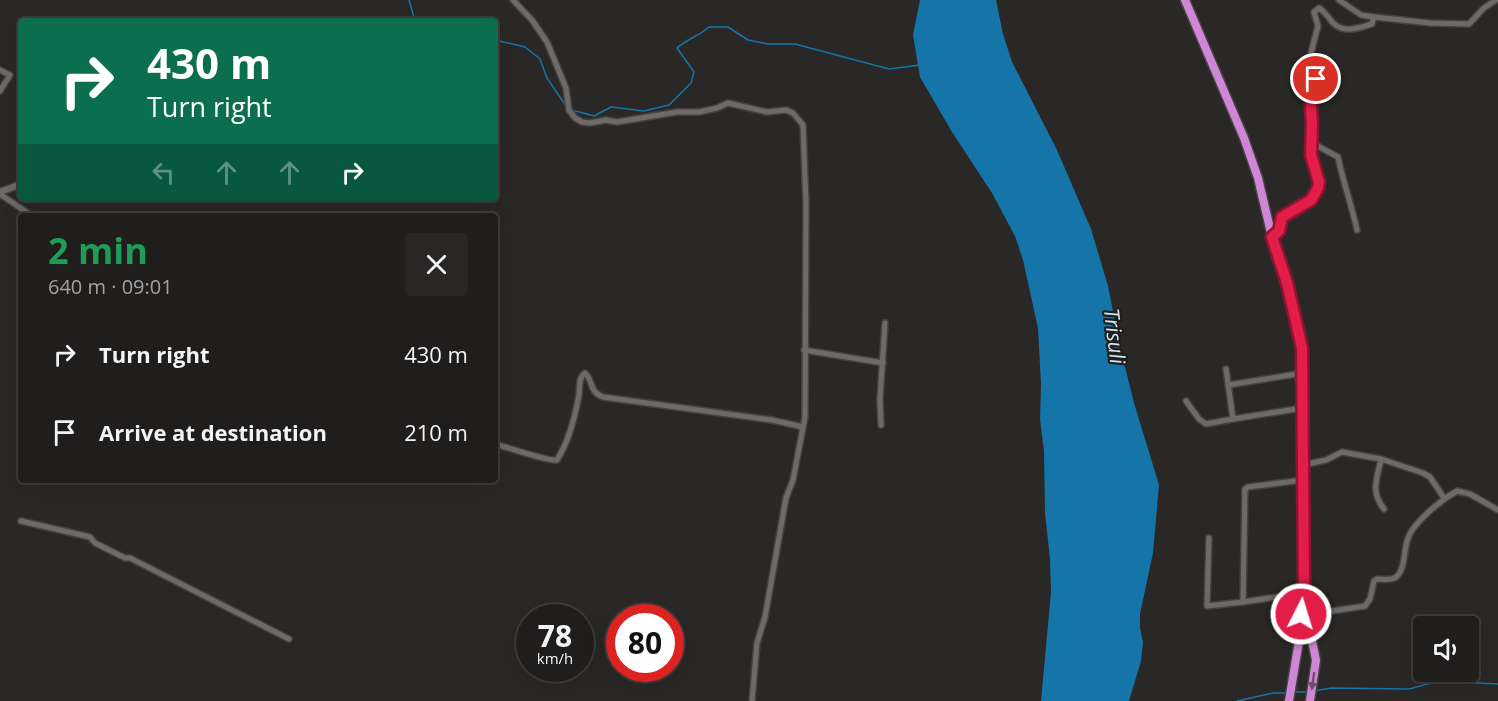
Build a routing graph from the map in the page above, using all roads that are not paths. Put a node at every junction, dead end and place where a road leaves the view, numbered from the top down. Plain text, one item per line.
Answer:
1 (513, 0) edge
2 (1185, 0) edge
3 (1340, 0) edge
4 (1496, 0) edge
5 (1374, 17) junction
6 (0, 70) edge
7 (0, 91) edge
8 (1312, 143) junction
9 (18, 185) edge
10 (0, 193) edge
11 (28, 213) edge
12 (1357, 230) dead end
13 (1272, 237) junction
14 (885, 323) dead end
15 (804, 350) junction
16 (883, 363) junction
17 (1226, 369) dead end
18 (1303, 373) junction
19 (1228, 385) junction
20 (1186, 401) dead end
21 (1302, 408) junction
22 (1233, 419) junction
23 (882, 425) dead end
24 (804, 428) junction
25 (498, 445) edge
26 (1382, 459) junction
27 (1303, 465) junction
28 (1304, 480) junction
29 (1444, 498) junction
30 (1384, 509) dead end
31 (1498, 510) edge
32 (21, 521) dead end
33 (1209, 538) dead end
34 (1303, 593) junction
35 (1243, 602) junction
36 (1301, 614) junction
37 (289, 639) dead end
38 (752, 701) edge
39 (1289, 701) edge
40 (1310, 701) edge

1 - 15 street
2 - 13 highway
3 - 5 street
4 - 5 street
5 - 8 street
6 - 7 street
8 - 12 street
8 - 13 street
9 - 10 street
10 - 11 street
13 - 18 highway
14 - 16 street
15 - 16 street
15 - 24 street
16 - 23 street
17 - 19 street
18 - 19 street
18 - 21 highway
19 - 22 street
20 - 22 street
21 - 22 street
21 - 27 highway
24 - 25 street
24 - 38 street
26 - 27 street
26 - 29 street
26 - 30 street
27 - 28 highway
28 - 34 highway
28 - 35 street
29 - 31 street
29 - 36 street
32 - 37 street
33 - 35 street
34 - 35 street
34 - 36 highway
36 - 39 highway
36 -> 40 highway

